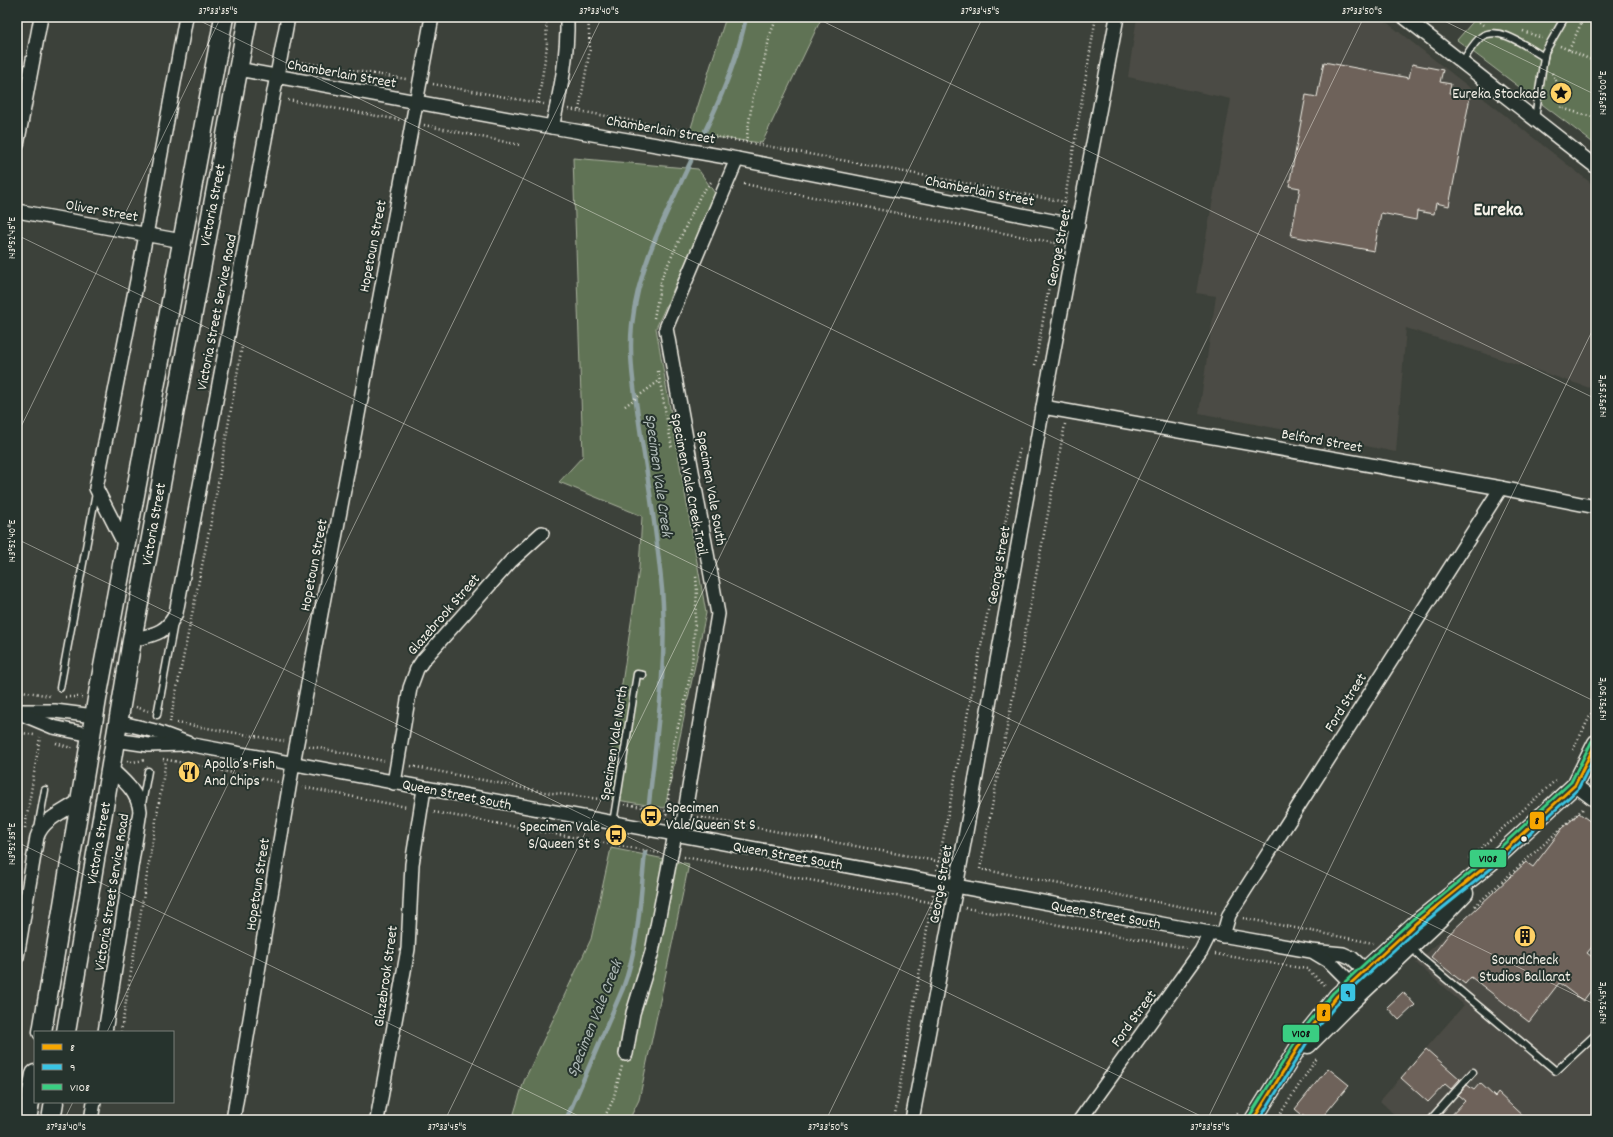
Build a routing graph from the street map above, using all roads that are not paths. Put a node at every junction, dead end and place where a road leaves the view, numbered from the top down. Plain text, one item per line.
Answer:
1 (41, 17) edge
2 (186, 17) edge
3 (224, 17) edge
4 (248, 17) edge
5 (288, 17) edge
6 (432, 17) edge
7 (567, 17) edge
8 (1117, 17) edge
9 (1404, 17) edge
10 (1564, 17) edge
11 (1544, 57) junction
12 (1462, 62) junction
13 (238, 69) junction
14 (277, 77) junction
15 (416, 102) junction
16 (1535, 120) junction
17 (552, 127) junction
18 (17, 145) edge
19 (737, 159) junction
20 (1596, 167) edge
21 (17, 211) edge
22 (1078, 226) junction
23 (146, 235) junction
24 (182, 241) junction
25 (1043, 407) junction
26 (96, 488) junction
27 (1500, 488) junction
28 (1596, 507) edge
29 (542, 533) dead end
30 (125, 545) junction
31 (176, 613) junction
32 (132, 640) junction
33 (643, 675) dead end
34 (60, 688) dead end
35 (17, 712) edge
36 (157, 715) dead end
37 (94, 716) junction
38 (118, 722) junction
39 (91, 736) junction
40 (115, 740) junction
41 (1596, 743) edge
42 (193, 745) junction
43 (293, 764) junction
44 (110, 768) junction
45 (148, 771) dead end
46 (394, 783) junction
47 (1575, 785) junction
48 (424, 789) junction
49 (45, 790) dead end
50 (80, 800) junction
51 (1595, 800) edge
52 (140, 812) junction
53 (613, 823) junction
54 (678, 835) junction
55 (37, 837) junction
56 (1495, 859) junction
57 (956, 886) junction
58 (1210, 933) junction
59 (1223, 936) junction
60 (1411, 946) junction
61 (1311, 951) junction
62 (17, 957) edge
63 (1369, 975) junction
64 (1350, 982) junction
65 (42, 1031) edge
66 (66, 1031) edge
67 (105, 1031) edge
68 (1596, 1034) edge
69 (626, 1054) road end
70 (1473, 1072) dead end
71 (1281, 1076) junction
72 (34, 1080) edge
73 (54, 1103) edge
74 (94, 1103) edge
75 (27, 1120) edge
76 (51, 1120) edge
77 (91, 1120) edge
78 (233, 1120) edge
79 (377, 1120) edge
80 (912, 1120) edge
81 (1080, 1120) edge
82 (1253, 1120) edge
83 (1430, 1120) edge

1 - 18 street
2 - 23 street
3 - 24 main road, Victoria Street
4 - 13 main road, Victoria Street
5 - 14 street, Victoria Street Service Road
6 - 15 street, Hopetoun Street
7 - 17 street
8 - 22 street, George Street
9 - 12 street
10 - 11 lane
11 - 12 lane
11 - 16 lane
12 - 16 street
13 - 14 street, Chamberlain Street
13 - 32 main road, Victoria Street
14 - 15 street, Chamberlain Street
14 - 31 street, Victoria Street Service Road
15 - 17 street, Chamberlain Street
15 - 43 street, Hopetoun Street
16 - 20 street
17 - 19 street, Chamberlain Street
19 - 22 street, Chamberlain Street
19 - 54 street, Specimen Vale South
21 - 23 street, Oliver Street
22 - 25 street, George Street
23 - 24 street, Oliver Street
23 - 26 street
24 - 30 main road, Victoria Street
25 - 27 street, Belford Street
25 - 57 street, George Street
26 - 30 street
26 - 34 lane
27 - 28 street, Belford Street
27 - 59 street, Ford Street
29 - 46 street, Glazebrook Street
30 - 37 main road, Victoria Street
31 - 32 street, Victoria Street Service Road
31 - 36 lane, Victoria Street Service Road
32 - 38 main road, Victoria Street
33 - 53 lane, Specimen Vale North
35 - 37 street
35 - 39 street
37 - 38 main road, Queen Street South
37 - 39 main road, Victoria Street
38 - 40 main road, Victoria Street
38 - 42 street, Queen Street South
39 - 40 main road
39 - 50 main road, Victoria Street
40 - 42 street, Queen Street South
40 - 44 main road, Victoria Street
41 - 47 street
42 - 43 street, Queen Street South
43 - 46 street, Queen Street South
43 - 78 street, Hopetoun Street
44 - 52 street, Victoria Street Service Road
44 - 66 main road, Victoria Street
45 - 52 lane
46 - 48 street, Queen Street South
47 - 51 street
47 - 56 street
48 - 53 street, Queen Street South
48 - 79 street, Glazebrook Street
49 - 55 lane
50 - 55 street
50 - 65 main road, Victoria Street
52 - 67 street, Victoria Street Service Road
53 - 54 street, Queen Street South
54 - 57 street, Queen Street South
54 - 69 street, Specimen Vale South
55 - 62 street
56 - 60 street
56 - 63 street
57 - 58 street, Queen Street South
57 - 80 street, George Street
58 - 59 street, Queen Street South
58 - 81 street, Ford Street
59 - 61 street, Queen Street South
60 - 63 street
60 - 68 lane
61 - 63 street, Queen Street South
61 - 64 street, Queen Street South
63 - 64 street
63 - 71 street
64 - 71 street
70 - 83 lane
71 - 82 street
72 - 75 main road
73 - 76 main road
74 - 77 street

